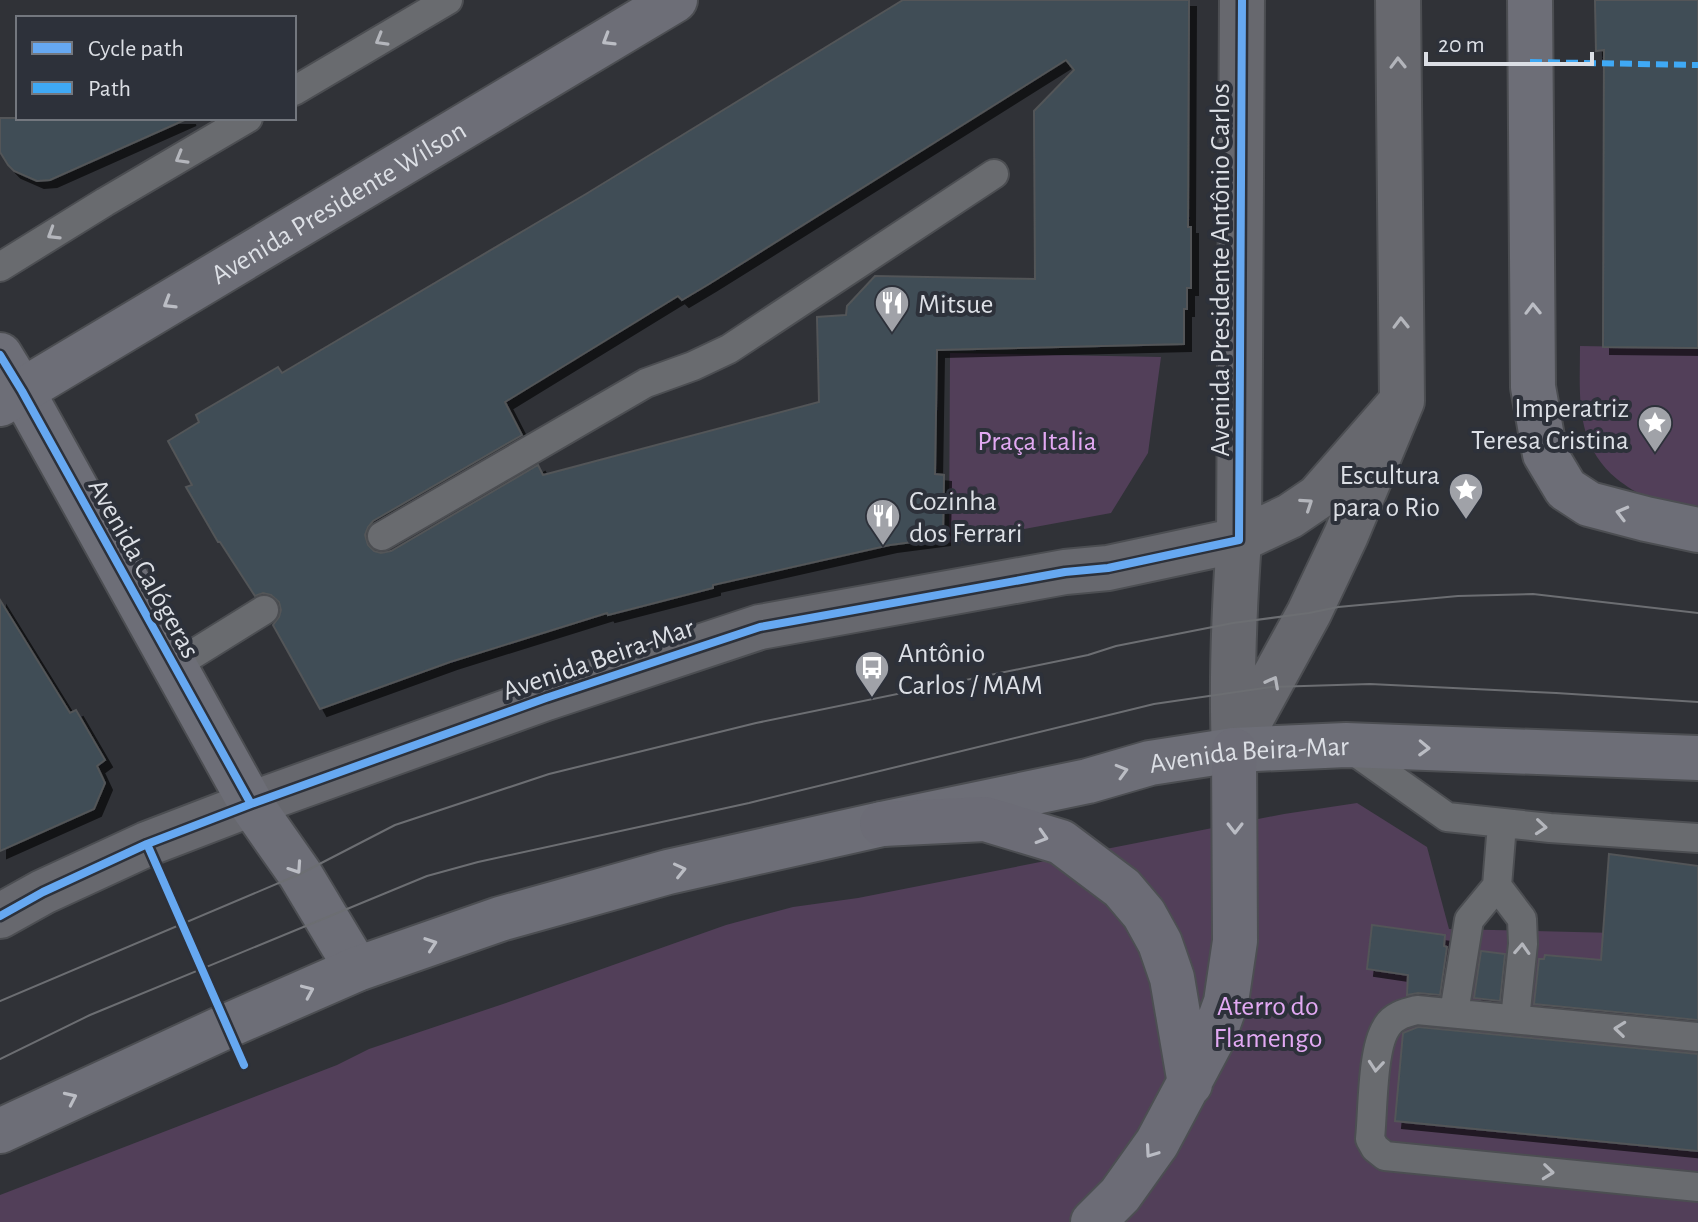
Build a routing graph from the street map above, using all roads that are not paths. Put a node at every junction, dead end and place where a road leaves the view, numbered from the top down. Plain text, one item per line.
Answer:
1 (448, 0) edge
2 (675, 0) edge
3 (1242, 0) edge
4 (1398, 0) edge
5 (1530, 0) edge
6 (296, 90) edge
7 (245, 120) edge
8 (994, 174) dead end
9 (0, 267) edge
10 (7, 383) edge
11 (1402, 401) junction
12 (1698, 530) edge
13 (382, 536) dead end
14 (1239, 540) junction
15 (264, 610) dead end
16 (174, 666) junction
17 (1346, 745) junction
18 (1234, 750) junction
19 (1698, 758) edge
20 (251, 804) junction
21 (882, 824) junction
22 (1502, 824) junction
23 (1698, 838) edge
24 (1497, 886) junction
25 (0, 916) edge
26 (357, 969) junction
27 (1454, 1013) junction
28 (1515, 1019) junction
29 (1698, 1037) edge
30 (1190, 1084) junction
31 (0, 1131) edge
32 (1698, 1187) edge
33 (1093, 1222) edge

1 -> 6 lane
2 -> 10 main road, Avenida Presidente Wilson
3 - 14 main road, Avenida Presidente Antônio Carlos
11 -> 4 main road
12 -> 5 main road
7 -> 9 lane
8 - 13 lane
10 - 16 main road, Avenida Calógeras
14 -> 11 main road, Avenida Beira-Mar
18 -> 11 main road
14 - 18 main road, Avenida Presidente Antônio Carlos
14 - 20 main road, Avenida Beira-Mar
15 - 16 lane
16 - 20 main road, Avenida Calógeras
17 - 18 main road, Avenida Beira-Mar
17 -> 19 main road, Avenida Beira-Mar
17 - 22 lane
21 -> 18 main road, Avenida Beira-Mar
18 -> 30 highway
20 - 25 main road, Avenida Beira-Mar
20 -> 26 main road, Avenida Calógeras
26 -> 21 main road, Avenida Beira-Mar
21 -> 30 highway
22 -> 23 lane
22 - 24 lane
24 - 27 lane
28 -> 24 lane
31 -> 26 main road, Avenida Beira-Mar
27 - 28 lane
27 -> 32 lane
29 -> 28 lane
30 -> 33 highway

